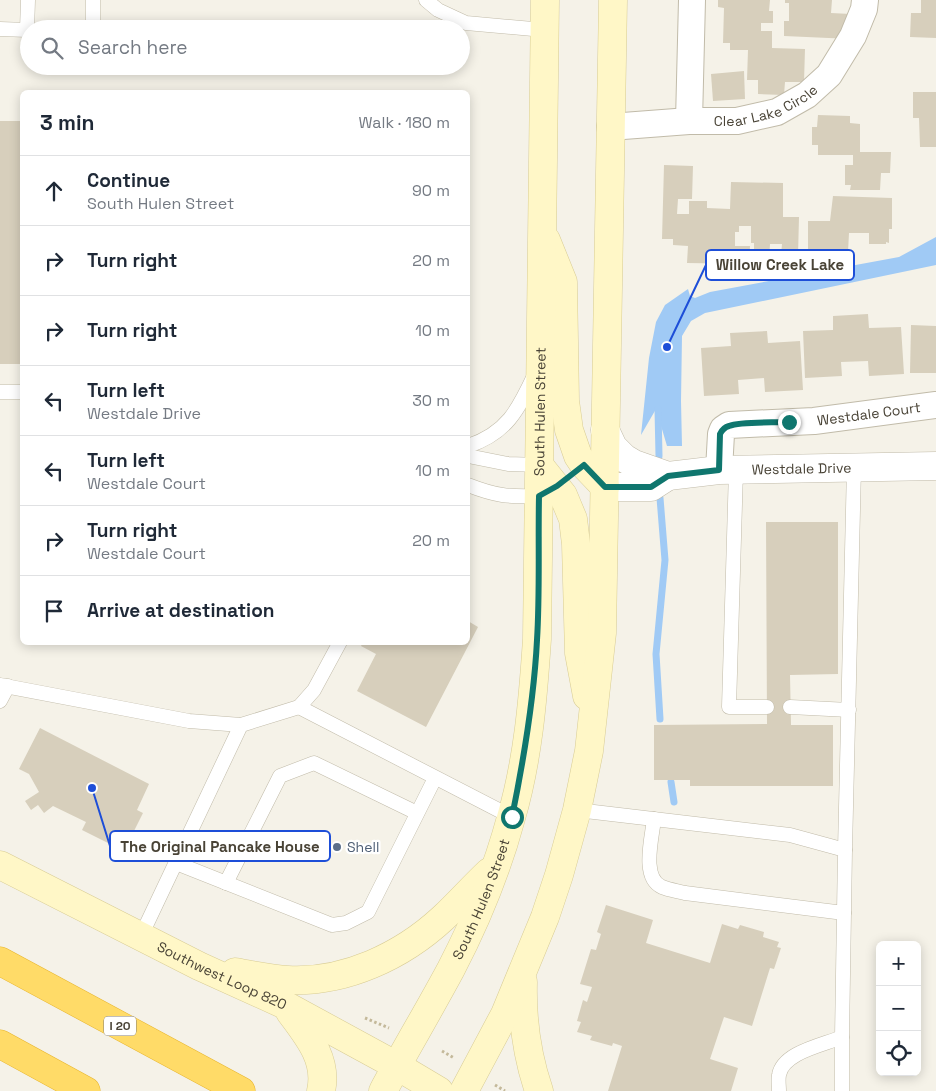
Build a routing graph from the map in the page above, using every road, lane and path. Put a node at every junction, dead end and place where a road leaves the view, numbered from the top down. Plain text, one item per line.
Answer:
1 (28, 0) edge
2 (93, 0) edge
3 (426, 0) edge
4 (545, 0) edge
5 (613, 0) edge
6 (692, 0) edge
7 (865, 0) edge
8 (27, 20) edge
9 (94, 20) edge
10 (460, 20) edge
11 (470, 23) edge
12 (0, 29) edge
13 (20, 30) edge
14 (544, 30) junction
15 (689, 121) junction
16 (610, 127) junction
17 (542, 229) junction
18 (539, 364) junction
19 (0, 392) edge
20 (20, 392) edge
21 (936, 405) edge
22 (604, 437) junction
23 (470, 445) edge
24 (470, 456) edge
25 (539, 465) junction
26 (584, 465) junction
27 (936, 466) edge
28 (854, 467) junction
29 (728, 470) junction
30 (668, 476) junction
31 (470, 486) edge
32 (605, 487) junction
33 (548, 491) junction
34 (338, 645) edge
35 (4, 685) edge
36 (0, 701) edge
37 (299, 707) junction
38 (767, 707) dead end
39 (790, 707) dead end
40 (849, 710) junction
41 (241, 725) junction
42 (592, 727) junction
43 (435, 778) junction
44 (577, 810) junction
45 (417, 813) junction
46 (512, 817) junction
47 (654, 819) junction
48 (845, 850) junction
49 (176, 863) junction
50 (497, 864) junction
51 (0, 865) edge
52 (226, 883) junction
53 (844, 913) junction
54 (140, 936) junction
55 (0, 961) edge
56 (199, 966) junction
57 (523, 971) junction
58 (285, 1005) junction
59 (363, 1016) dead end
60 (392, 1029) dead end
61 (842, 1037) junction
62 (0, 1044) edge
63 (442, 1051) dead end
64 (454, 1058) dead end
65 (397, 1066) junction
66 (493, 1083) dead end
67 (86, 1091) edge
68 (241, 1091) edge
69 (320, 1091) edge
70 (383, 1091) edge
71 (439, 1091) edge
72 (464, 1091) edge
73 (505, 1091) edge
74 (539, 1091) edge
75 (779, 1091) edge
76 (842, 1091) edge

1 - 8 lane
2 - 9 lane
3 - 10 lane
4 - 14 main road, South Hulen Street
5 - 16 main road
6 - 15 street
7 - 15 street, Clear Lake Circle
11 - 14 lane
12 - 13 lane
14 - 17 main road, South Hulen Street
15 - 16 street, Clear Lake Circle
16 - 22 main road
17 - 18 main road, South Hulen Street
17 - 26 main road
18 - 23 lane
18 - 25 main road, South Hulen Street
19 - 20 lane
21 - 29 street, Westdale Court
22 - 26 main road
22 - 30 street, Westdale Drive
22 - 32 main road
24 - 25 lane
25 - 33 main road, South Hulen Street
26 - 32 main road
26 - 33 main road
27 - 28 street, Westdale Drive
28 - 29 street, Westdale Drive
28 - 40 lane
29 - 30 street, Westdale Drive
29 - 38 lane
30 - 32 street, Westdale Drive
31 - 33 lane
32 - 42 main road
33 - 42 main road
33 - 46 main road, South Hulen Street
34 - 37 lane
35 - 36 lane
35 - 41 lane
37 - 41 lane
37 - 43 lane
39 - 40 lane
40 - 48 lane
41 - 49 lane
42 - 44 main road
43 - 45 lane
43 - 46 lane
44 - 47 lane
44 - 57 main road
45 - 52 lane
45 - 52 lane
46 - 50 main road, South Hulen Street
47 - 48 lane
47 - 53 lane
48 - 53 lane
49 - 52 lane
49 - 54 lane
50 - 56 main road
50 - 65 main road, South Hulen Street
51 - 54 main road, Southwest Loop 820
53 - 61 lane
54 - 56 main road, Southwest Loop 820
55 - 68 highway, I 20
56 - 58 main road, Southwest Loop 820
57 - 72 main road
57 - 74 main road
58 - 65 main road, Southwest Loop 820
58 - 69 main road
59 - 60 path
61 - 75 lane
61 - 76 lane
62 - 67 highway
63 - 64 path
65 - 70 main road, South Hulen Street
65 - 71 main road, Southwest Loop 820
66 - 73 path

